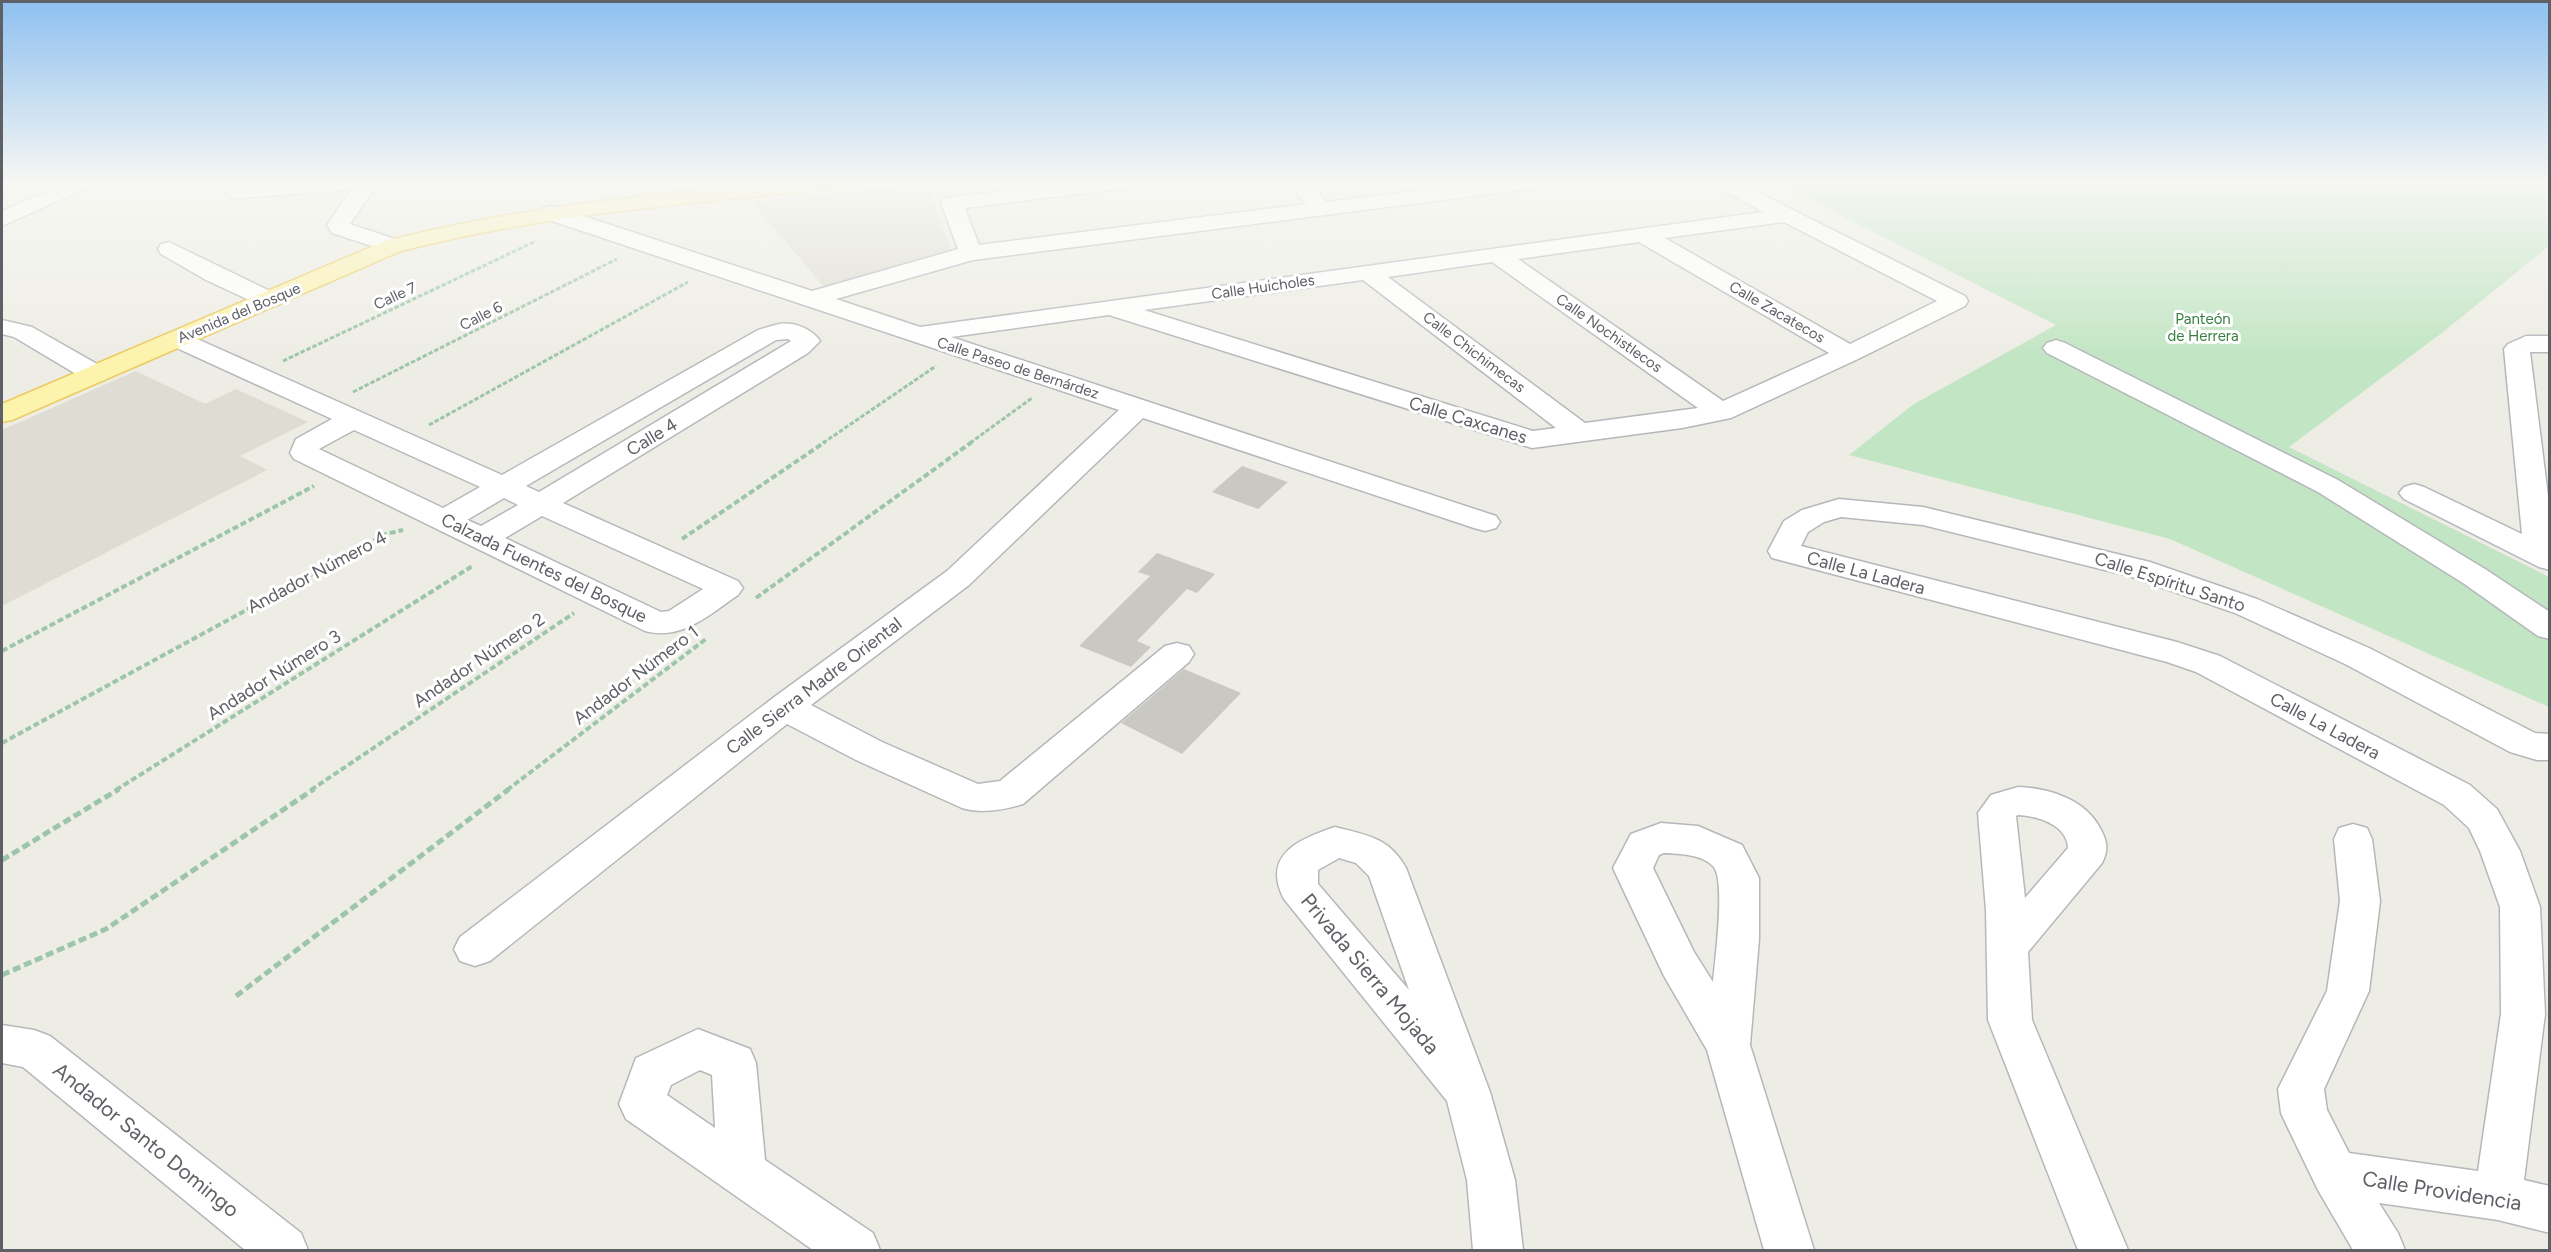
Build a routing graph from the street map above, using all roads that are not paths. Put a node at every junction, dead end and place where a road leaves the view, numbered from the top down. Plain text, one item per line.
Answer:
1 (377, 240) edge
2 (417, 240) edge
3 (635, 240) edge
4 (966, 240) edge
5 (1069, 240) edge
6 (1603, 240) edge
7 (1652, 240) edge
8 (1837, 240) edge
9 (393, 246) junction
10 (169, 249) dead end
11 (971, 253) junction
12 (1497, 255) junction
13 (1368, 273) junction
14 (811, 299) junction
15 (269, 300) junction
16 (1111, 308) junction
17 (2, 327) edge
18 (917, 334) junction
19 (177, 339) junction
20 (2550, 344) edge
21 (2056, 348) dead end
22 (1849, 354) junction
23 (95, 374) junction
24 (1138, 408) junction
25 (1721, 412) junction
26 (2, 414) edge
27 (353, 419) junction
28 (1579, 432) junction
29 (503, 486) junction
30 (2414, 493) dead end
31 (541, 504) junction
32 (445, 520) junction
33 (1485, 522) dead end
34 (492, 543) junction
35 (1783, 551) joint
36 (2544, 557) edge
37 (2550, 628) edge
38 (1177, 654) dead end
39 (785, 706) junction
40 (2550, 747) edge
41 (2353, 839) dead end
42 (2007, 948) junction
43 (475, 949) dead end
44 (2, 1044) edge
45 (1728, 1045) dead end
46 (1467, 1092) junction
47 (742, 1174) dead end
48 (2335, 1174) junction
49 (2498, 1197) junction
50 (2550, 1210) edge
51 (283, 1251) edge
52 (855, 1251) edge
53 (1497, 1251) edge
54 (1789, 1251) edge
55 (2103, 1251) edge
56 (2380, 1251) edge

1 - 9 street
2 - 9 main road, Avenida del Bosque
3 - 14 street, Calle Paseo de Bernárdez
4 - 11 street
5 - 11 street
6 - 12 street, Calle Huicholes
7 - 22 street, Calle Zacatecos
8 - 22 street, Calle Caxcanes
9 - 15 main road, Avenida del Bosque
10 - 15 street
11 - 14 street
12 - 13 street, Calle Huicholes
12 - 25 street, Calle Nochistlecos
13 - 16 street, Calle Huicholes
13 - 28 street, Calle Chichimecas
14 - 18 street, Calle Paseo de Bernárdez
15 - 19 main road, Avenida del Bosque
16 - 18 street, Calle Huicholes
16 - 28 street, Calle Caxcanes
17 - 23 street
18 - 24 street, Calle Paseo de Bernárdez
19 - 23 main road, Avenida del Bosque
19 - 27 street, Calzada Fuentes del Bosque
20 - 36 street
21 - 37 street
22 - 25 street, Calle Caxcanes
23 - 26 main road, Avenida del Bosque
24 - 33 street, Calle Paseo de Bernárdez
24 - 39 street, Calle Sierra Madre Oriental
25 - 28 street, Calle Caxcanes
27 - 29 street, Calzada Fuentes del Bosque
27 - 32 street, Calzada Fuentes del Bosque
29 - 31 street, Calzada Fuentes del Bosque
29 - 31 street, Calle 4
29 - 32 street
30 - 36 street
31 - 34 street, Calle 4
31 - 34 street, Calzada Fuentes del Bosque
32 - 34 street, Calzada Fuentes del Bosque
35 - 40 street, Calle Espíritu Santo
35 - 49 street, Calle La Ladera
38 - 39 street
39 - 43 street, Calle Sierra Madre Oriental
41 - 48 street
42 - 42 street
42 - 55 street
44 - 51 street, Andador Santo Domingo
45 - 54 street
46 - 46 street, Privada Sierra Mojada
46 - 53 street, Privada Sierra Mojada
47 - 52 street
48 - 49 street, Calle Providencia
48 - 56 street
49 - 50 street, Calle Providencia

